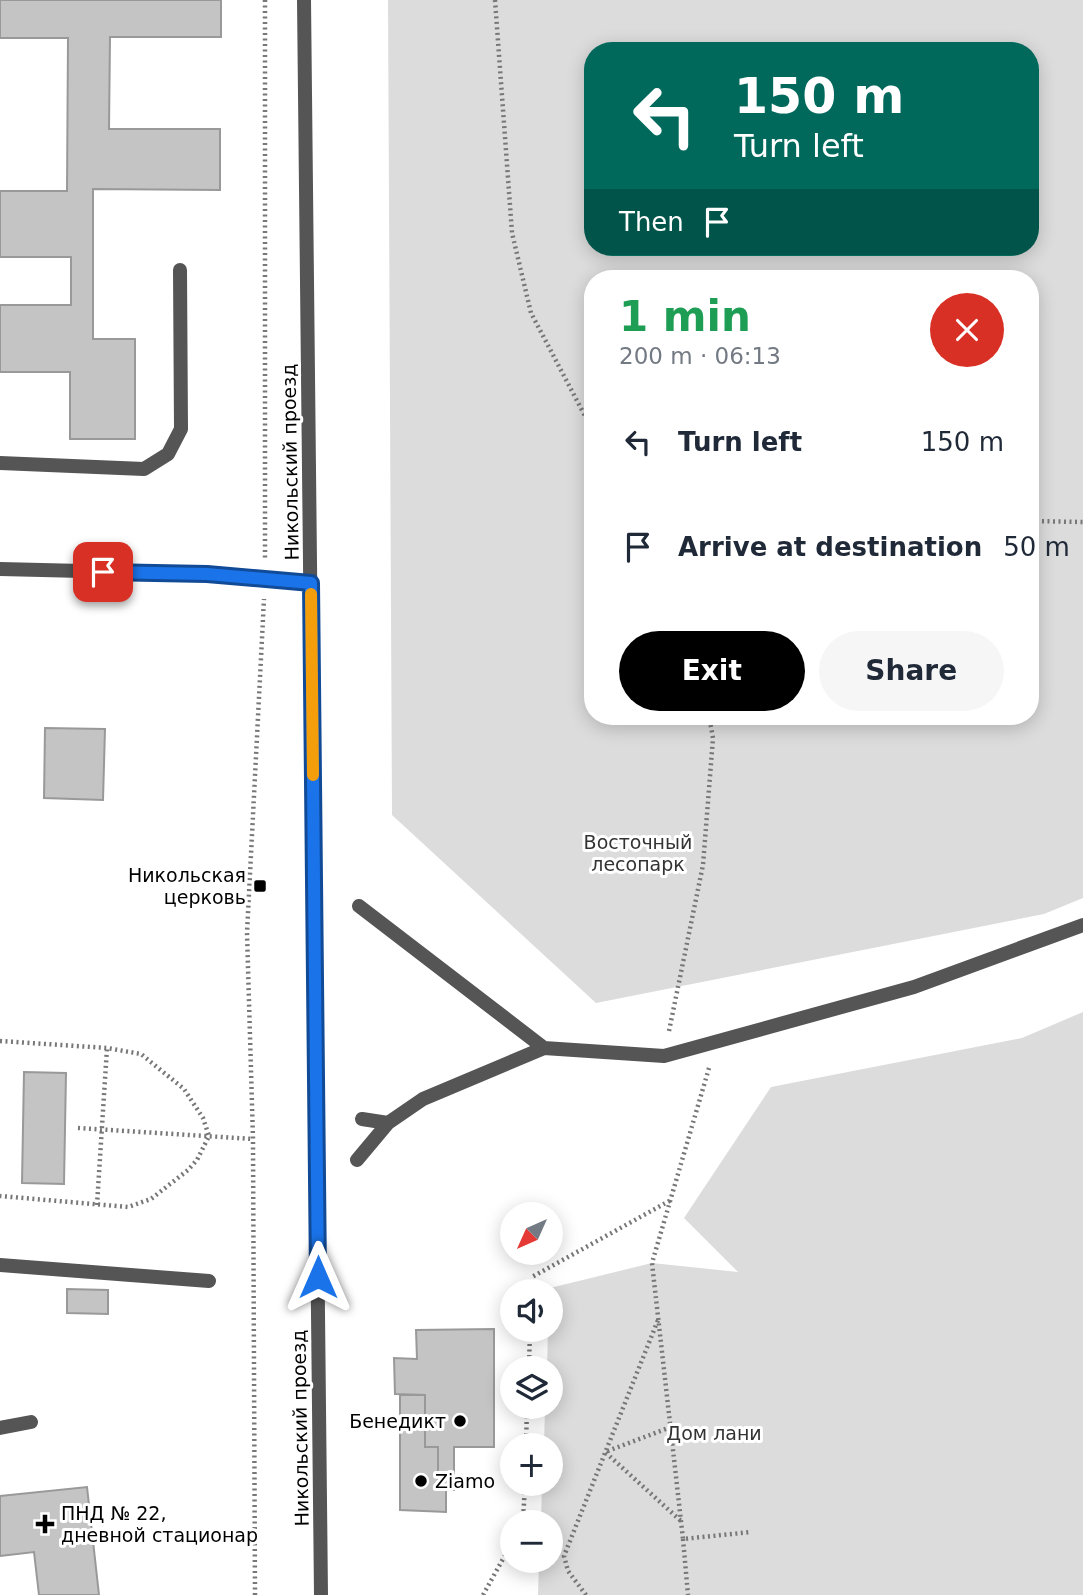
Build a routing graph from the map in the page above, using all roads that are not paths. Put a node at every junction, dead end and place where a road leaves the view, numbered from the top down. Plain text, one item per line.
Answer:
1 (304, 0) edge
2 (180, 270) dead end
3 (0, 463) edge
4 (0, 569) edge
5 (311, 583) junction
6 (359, 906) dead end
7 (1083, 925) edge
8 (544, 1048) junction
9 (362, 1119) dead end
10 (388, 1123) junction
11 (357, 1160) dead end
12 (0, 1265) edge
13 (209, 1281) dead end
14 (31, 1422) dead end
15 (0, 1428) edge
16 (321, 1595) edge

1 - 5 street, Никольский проезд
2 - 3 street
4 - 5 street
5 - 16 street, Никольский проезд
6 - 8 street
7 - 8 street
8 - 10 street
9 - 10 street
10 - 11 street
12 - 13 street
14 - 15 street

